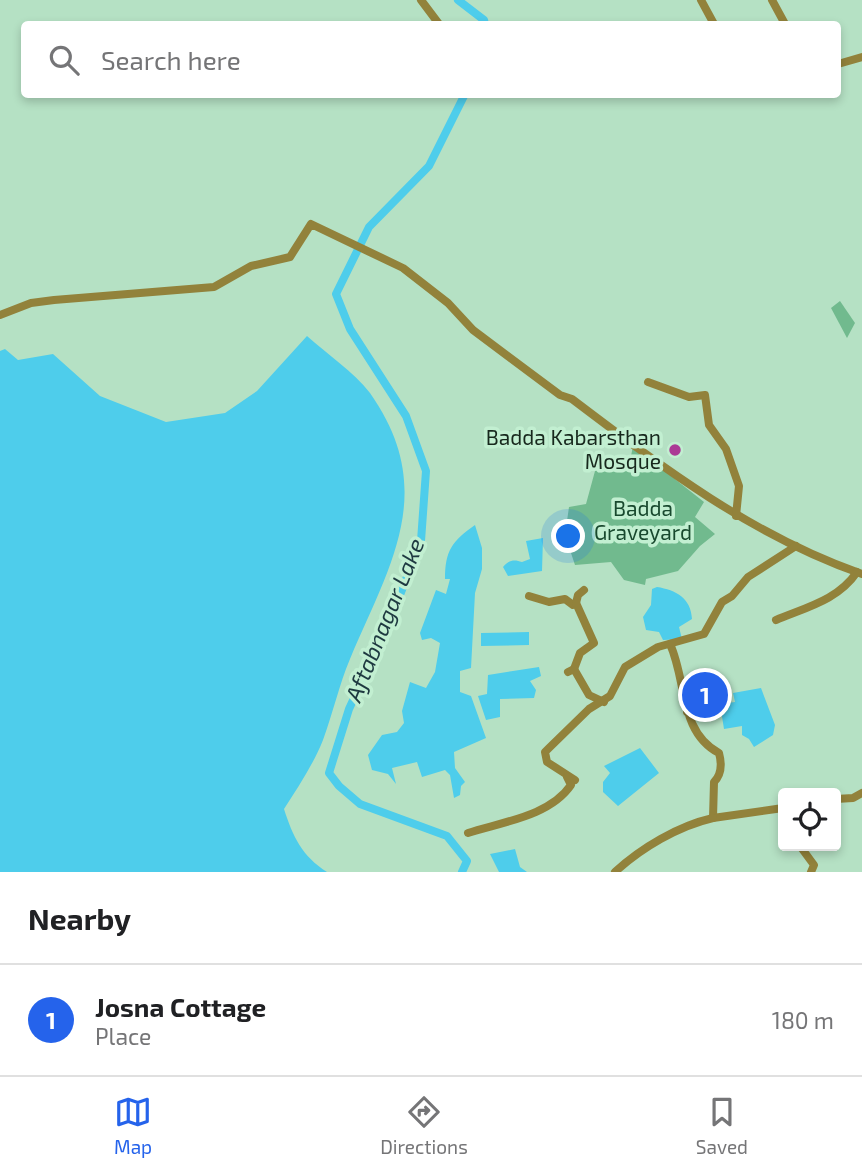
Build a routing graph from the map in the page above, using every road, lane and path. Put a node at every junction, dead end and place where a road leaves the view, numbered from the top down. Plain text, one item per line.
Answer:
1 (421, 0) edge
2 (701, 0) edge
3 (772, 0) edge
4 (437, 21) edge
5 (712, 21) edge
6 (783, 21) edge
7 (862, 57) edge
8 (841, 63) edge
9 (0, 315) edge
10 (648, 382) dead end
11 (736, 516) junction
12 (796, 546) junction
13 (859, 573) edge
14 (584, 590) dead end
15 (529, 596) dead end
16 (576, 603) junction
17 (776, 620) dead end
18 (670, 644) junction
19 (604, 702) junction
20 (709, 709) dead end
21 (687, 712) junction
22 (565, 774) junction
23 (575, 780) dead end
24 (862, 793) edge
25 (841, 798) edge
26 (778, 809) edge
27 (713, 818) junction
28 (468, 833) dead end
29 (804, 851) edge
30 (615, 872) edge
31 (811, 872) edge

1 - 4 street
2 - 5 street
3 - 6 street
7 - 8 street
9 - 11 street
10 - 11 street
11 - 12 street
12 - 13 street
12 - 18 street
13 - 17 street
14 - 16 street
15 - 16 street
16 - 19 street
18 - 19 street
18 - 21 street
19 - 22 street
20 - 21 street
21 - 27 street
22 - 23 street
22 - 28 street
24 - 25 street
26 - 27 street
27 - 30 street
29 - 31 street

